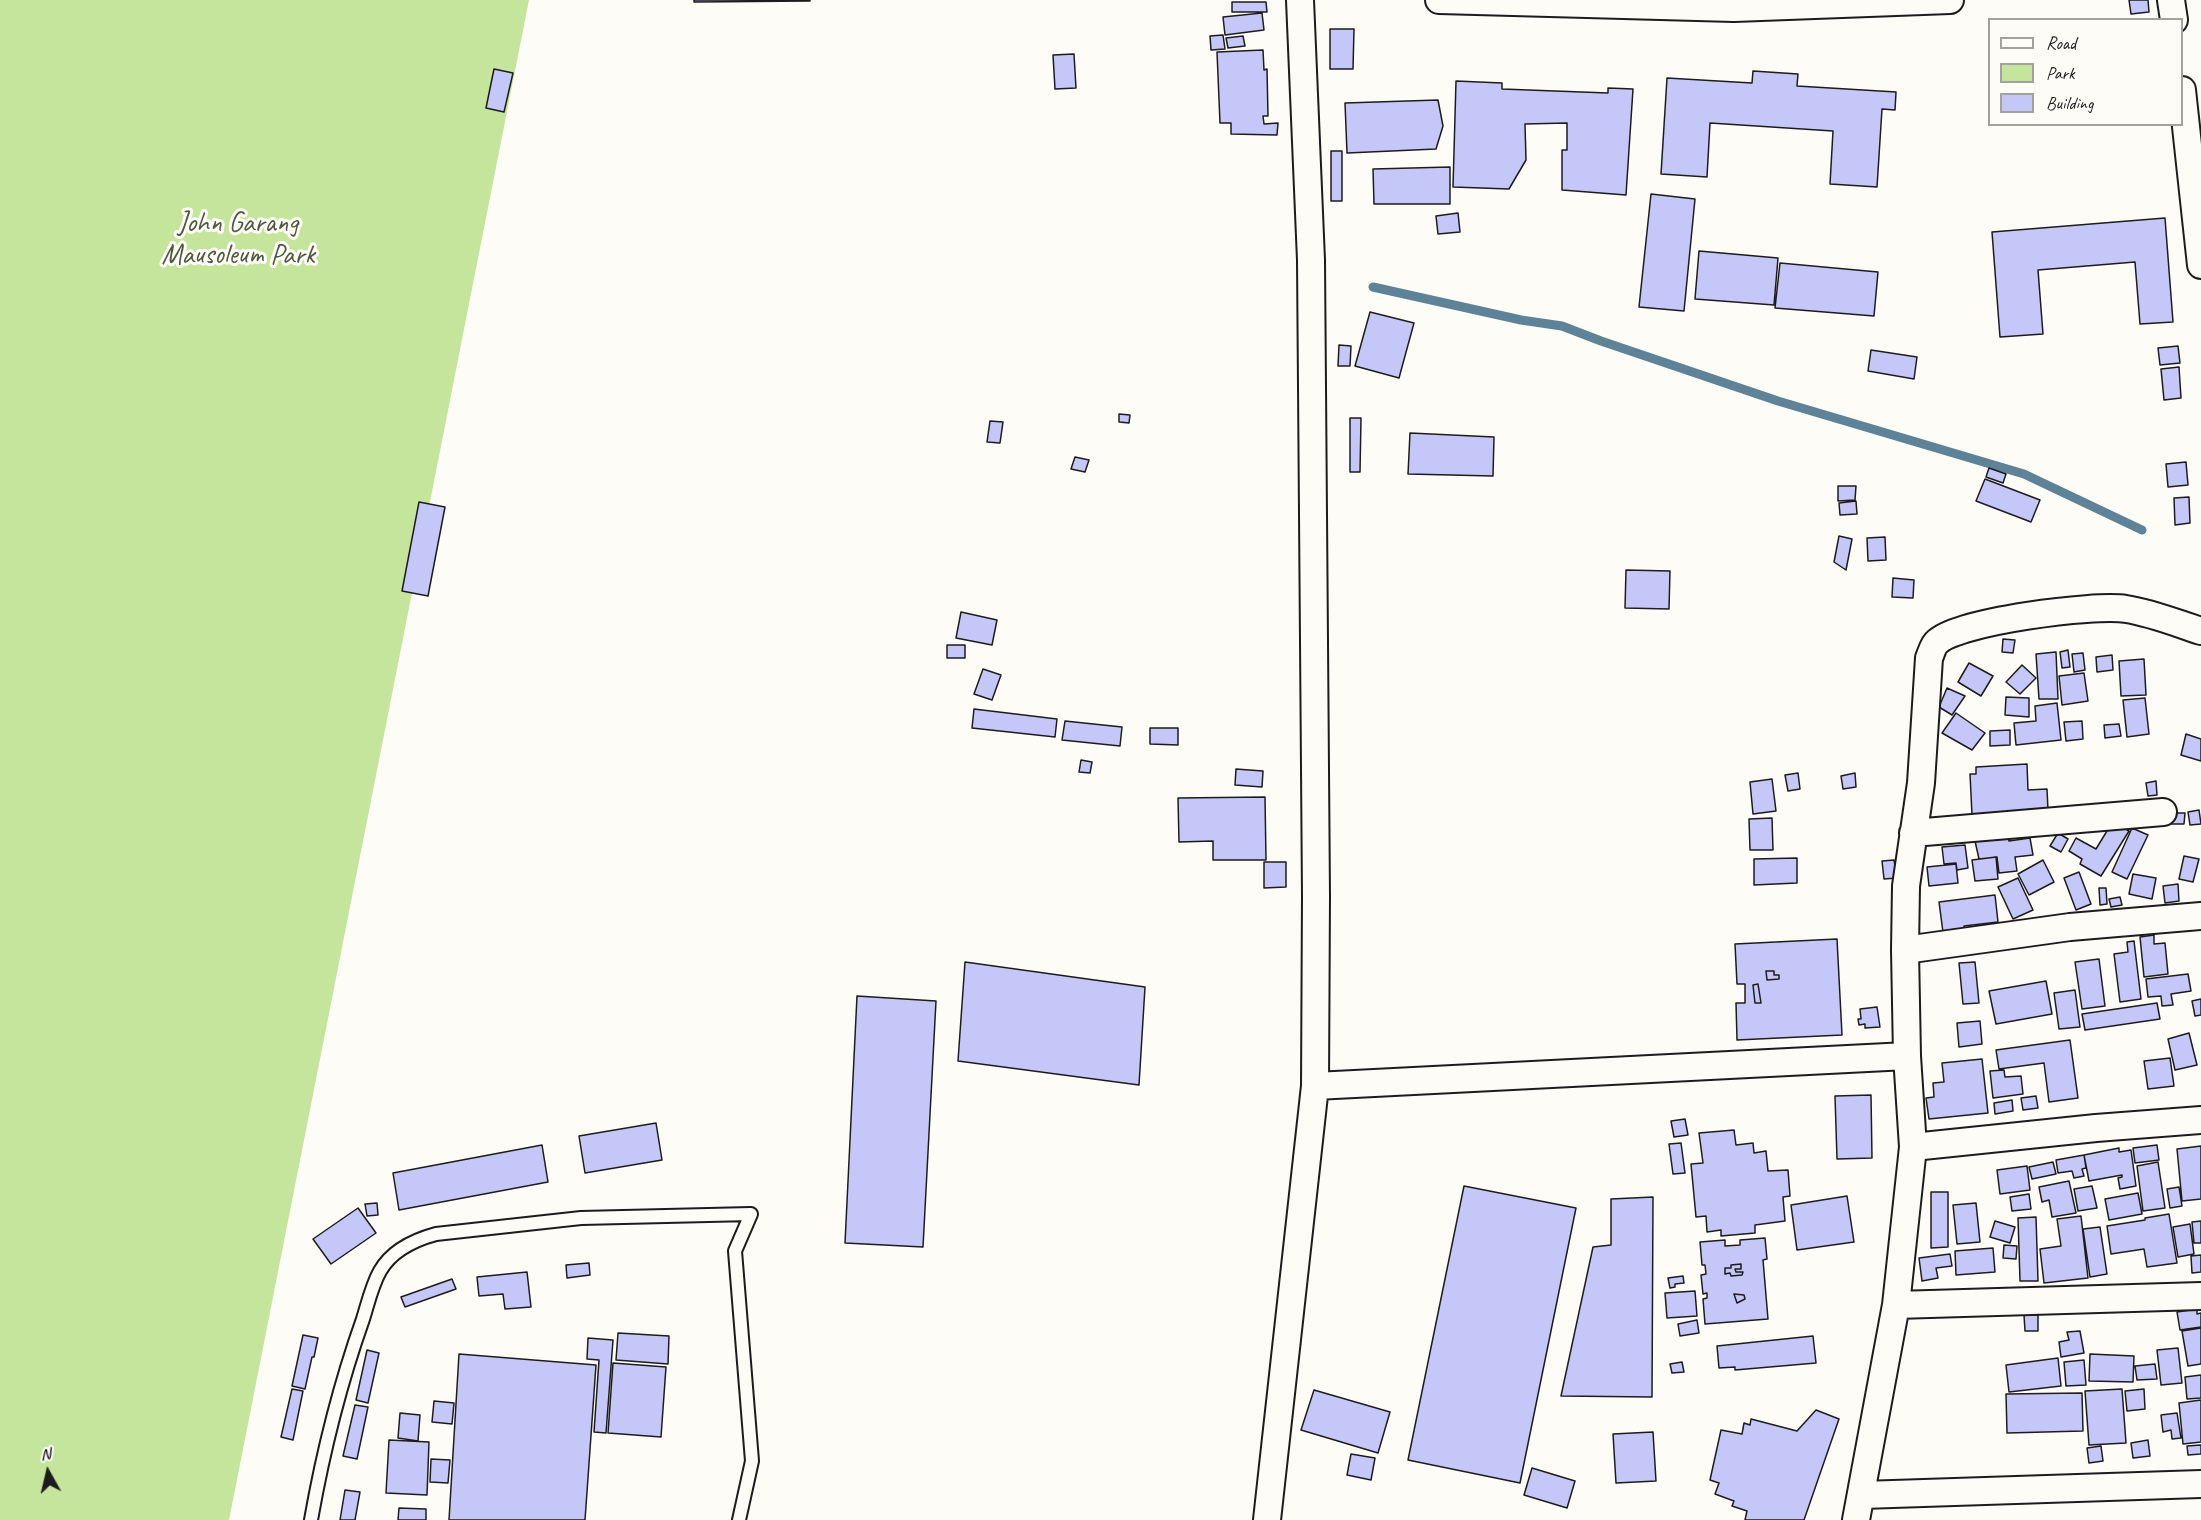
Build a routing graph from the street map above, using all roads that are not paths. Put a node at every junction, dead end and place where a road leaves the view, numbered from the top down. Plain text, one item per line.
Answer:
1 (1300, 0) edge
2 (1439, 0) edge
3 (1950, 0) edge
4 (2171, 0) edge
5 (2174, 18) edge
6 (2183, 108) edge
7 (2201, 265) edge
8 (2201, 631) edge
9 (2163, 812) dead end
10 (1913, 833) junction
11 (2201, 916) edge
12 (1905, 950) junction
13 (1907, 1056) junction
14 (1315, 1086) junction
15 (2201, 1120) edge
16 (1913, 1147) junction
17 (2201, 1296) edge
18 (1896, 1305) junction
19 (2201, 1484) edge
20 (1862, 1495) junction
21 (310, 1520) edge
22 (739, 1520) edge
23 (1267, 1520) edge
24 (1856, 1520) edge

1 - 14 street
2 - 3 street
4 - 5 street
6 - 7 street
8 - 10 street
9 - 10 street
10 - 12 street
11 - 12 street
12 - 13 street
13 - 14 street
13 - 16 street
14 - 23 street
15 - 16 street
16 - 18 street
17 - 18 street
18 - 20 street
19 - 20 street
20 - 24 street
21 - 22 lane

